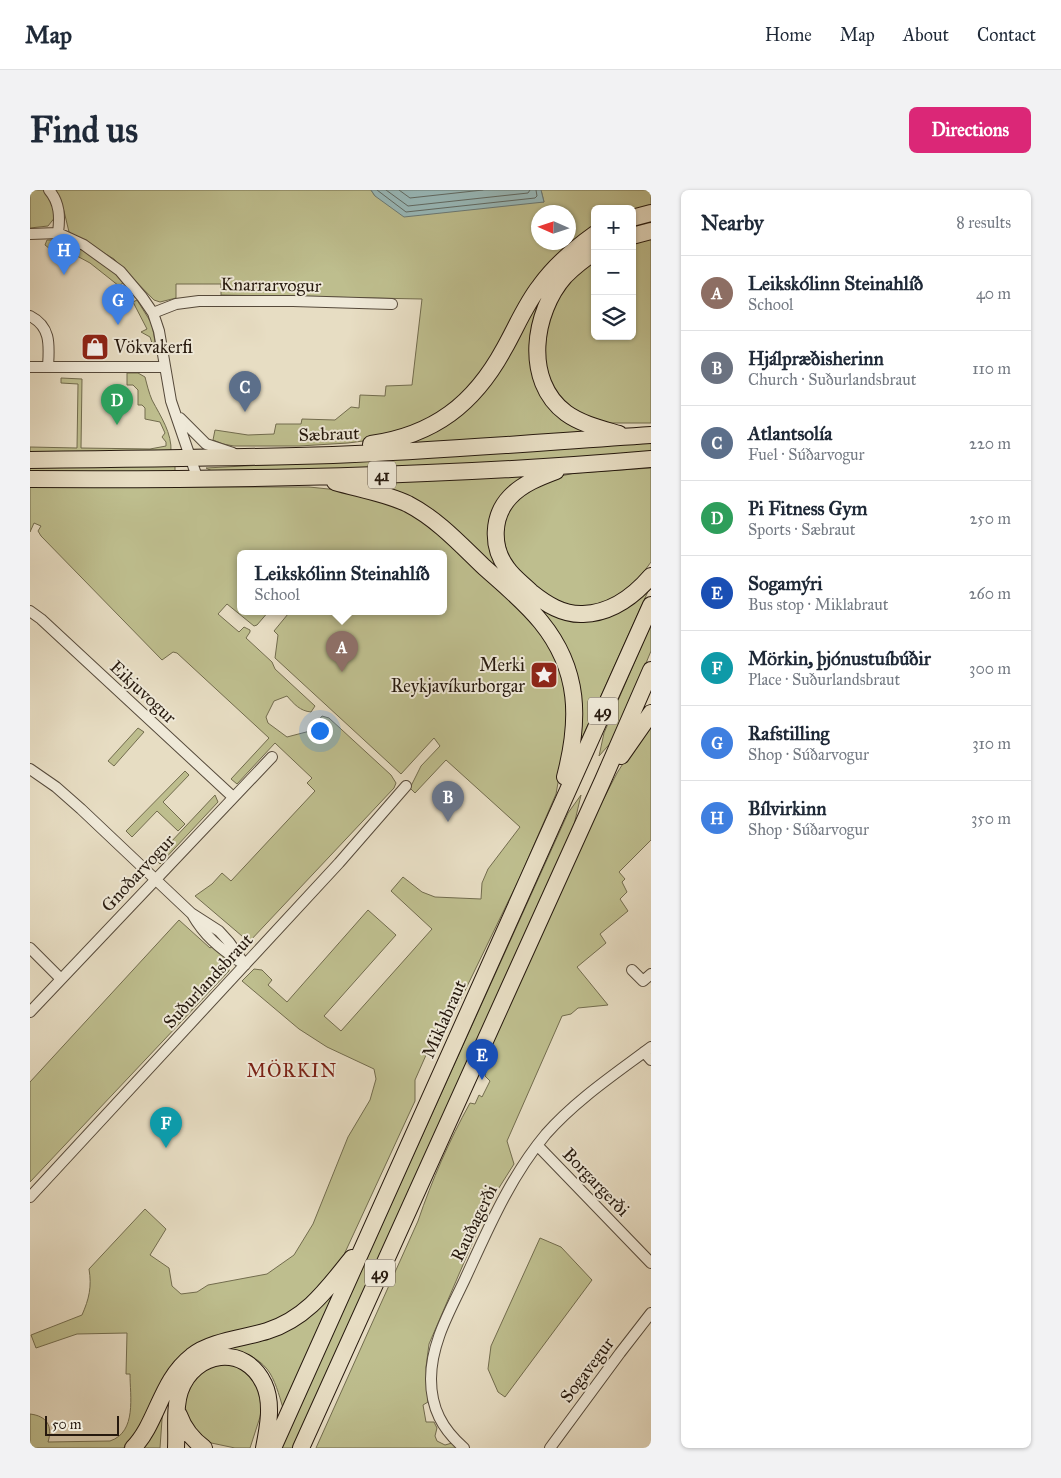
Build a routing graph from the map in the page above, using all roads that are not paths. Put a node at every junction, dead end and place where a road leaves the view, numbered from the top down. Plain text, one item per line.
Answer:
1 (49, 190) edge
2 (651, 213) edge
3 (636, 217) edge
4 (651, 231) edge
5 (58, 233) junction
6 (30, 234) edge
7 (636, 235) edge
8 (591, 237) edge
9 (591, 254) edge
10 (392, 304) dead end
11 (152, 313) junction
12 (30, 316) edge
13 (30, 367) edge
14 (48, 367) junction
15 (165, 367) junction
16 (177, 415) junction
17 (651, 435) edge
18 (628, 437) junction
19 (333, 455) junction
20 (246, 456) junction
21 (192, 458) junction
22 (651, 459) edge
23 (30, 460) edge
24 (565, 467) junction
25 (321, 478) junction
26 (30, 479) edge
27 (198, 480) junction
28 (651, 576) edge
29 (651, 605) edge
30 (30, 611) edge
31 (651, 670) edge
32 (651, 713) edge
33 (272, 757) dead end
34 (30, 769) edge
35 (603, 780) junction
36 (406, 786) dead end
37 (233, 797) junction
38 (555, 816) junction
39 (155, 879) junction
40 (30, 948) edge
41 (245, 965) junction
42 (632, 970) dead end
43 (651, 974) edge
44 (61, 978) junction
45 (30, 1012) edge
46 (649, 1053) edge
47 (538, 1146) junction
48 (30, 1196) edge
49 (368, 1236) junction
50 (651, 1263) edge
51 (651, 1313) edge
52 (172, 1378) junction
53 (177, 1410) junction
54 (133, 1448) edge
55 (166, 1448) edge
56 (176, 1448) edge
57 (204, 1448) edge
58 (264, 1448) edge
59 (273, 1448) edge
60 (301, 1448) edge
61 (464, 1448) edge
62 (550, 1448) edge

1 - 5 street
2 - 3 highway
4 - 7 highway
5 - 6 street
5 - 11 street
8 - 19 highway
9 - 18 highway
10 - 11 street, Knarrarvogur
11 - 15 street
12 - 14 street
13 - 14 street
14 - 15 street
15 - 16 street
16 - 20 street
16 - 21 street
17 - 18 highway, 41
18 - 19 highway, Sæbraut / 41
19 - 20 highway, Sæbraut / 41
20 - 21 highway, Sæbraut / 41
21 - 23 highway, Sæbraut / 41
21 - 27 street
22 - 24 highway, 41
24 - 25 highway, 41
24 - 28 highway
25 - 27 highway, 41
25 - 38 highway
26 - 27 highway, 41
29 - 38 highway, Miklabraut / 49
30 - 37 street, Eikjuvogur
31 - 35 highway, 49
32 - 35 highway
33 - 37 street, Gnoðarvogur
34 - 39 street
35 - 60 highway, 49
36 - 41 street, Suðurlandsbraut
37 - 39 street, Gnoðarvogur
38 - 49 highway, Miklabraut / 49
39 - 41 street
39 - 44 street, Gnoðarvogur
40 - 44 street
41 - 48 street, Suðurlandsbraut
42 - 43 street
44 - 45 street, Gnoðarvogur
46 - 47 street, Rauðagerði
47 - 50 street, Borgargerði
47 - 61 street, Rauðagerði
49 - 52 highway
49 - 59 highway, Miklabraut / 49
51 - 62 street, Sogavegur
52 - 54 highway
52 - 55 highway
53 - 56 highway
53 - 57 highway
53 - 58 highway

